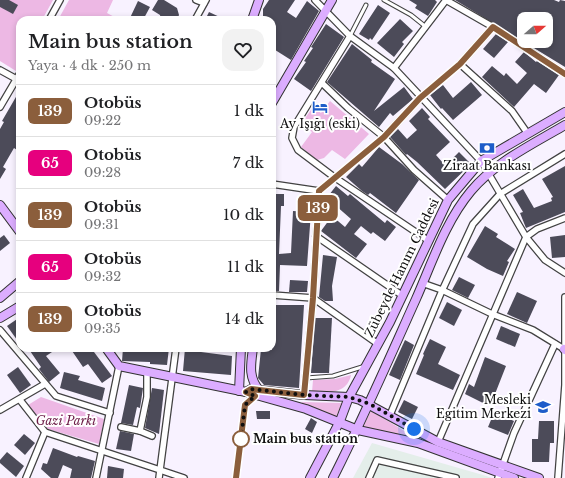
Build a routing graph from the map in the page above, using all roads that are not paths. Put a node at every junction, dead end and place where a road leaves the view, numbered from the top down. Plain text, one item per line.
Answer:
1 (60, 0) edge
2 (196, 0) edge
3 (259, 0) edge
4 (315, 0) edge
5 (332, 0) edge
6 (384, 0) edge
7 (446, 0) edge
8 (205, 2) edge
9 (366, 5) dead end
10 (325, 11) junction
11 (51, 16) edge
12 (197, 16) edge
13 (253, 16) edge
14 (426, 27) junction
15 (493, 27) junction
16 (350, 36) junction
17 (460, 64) junction
18 (394, 68) junction
19 (0, 70) edge
20 (565, 74) edge
21 (16, 79) edge
22 (16, 83) edge
23 (322, 84) junction
24 (276, 89) edge
25 (420, 98) junction
26 (0, 107) edge
27 (565, 112) edge
28 (565, 125) edge
29 (528, 134) junction
30 (384, 137) junction
31 (565, 154) edge
32 (481, 162) junction
33 (488, 174) junction
34 (334, 177) junction
35 (276, 185) edge
36 (319, 191) junction
37 (500, 194) junction
38 (448, 200) junction
39 (0, 205) edge
40 (565, 218) edge
41 (16, 224) edge
42 (316, 236) junction
43 (526, 237) junction
44 (429, 241) junction
45 (565, 273) edge
46 (16, 284) edge
47 (422, 284) junction
48 (442, 290) junction
49 (276, 295) edge
50 (403, 296) junction
51 (0, 298) edge
52 (313, 298) junction
53 (565, 298) edge
54 (16, 308) edge
55 (492, 314) junction
56 (0, 318) edge
57 (0, 330) edge
58 (378, 344) junction
59 (555, 344) junction
60 (16, 349) edge
61 (564, 349) edge
62 (18, 352) edge
63 (109, 352) edge
64 (176, 352) edge
65 (241, 352) edge
66 (252, 352) edge
67 (119, 366) junction
68 (366, 366) junction
69 (565, 368) edge
70 (147, 372) junction
71 (173, 378) junction
72 (306, 378) junction
73 (45, 384) junction
74 (243, 391) junction
75 (257, 393) junction
76 (304, 395) junction
77 (349, 397) junction
78 (20, 400) junction
79 (370, 404) junction
80 (0, 410) edge
81 (110, 413) junction
82 (390, 415) junction
83 (340, 421) junction
84 (121, 427) dead end
85 (358, 430) junction
86 (140, 431) junction
87 (45, 432) junction
88 (152, 436) dead end
89 (438, 442) junction
90 (102, 450) junction
91 (160, 470) junction
92 (500, 474) edge
93 (439, 476) edge
94 (26, 478) edge
95 (96, 478) edge
96 (159, 478) edge
97 (184, 478) edge
98 (236, 478) edge
99 (310, 478) edge
100 (333, 478) edge
101 (369, 478) edge
102 (456, 478) edge
103 (514, 478) edge
104 (539, 478) edge
105 (558, 478) edge

1 - 11 street
2 - 8 street
3 - 13 street
4 - 10 street
5 - 10 street
6 - 14 lane
7 - 14 street
7 - 15 street
8 - 12 street
9 - 16 lane
10 - 16 street
10 - 24 street
14 - 18 street
15 - 17 street
15 - 20 street
16 - 18 street
16 - 23 street
17 - 25 street
17 - 29 street
18 - 25 street
19 - 21 street
22 - 26 street
23 - 30 street
23 - 34 street
25 - 30 street
25 - 32 street
27 - 29 street, Zübeyde Hanım Caddesi
28 - 33 street, Zübeyde Hanım Caddesi
29 - 32 street, Zübeyde Hanım Caddesi
30 - 34 street
30 - 38 street
31 - 37 street
32 - 33 street
32 - 38 street, Zübeyde Hanım Caddesi
33 - 37 street
33 - 47 street, Zübeyde Hanım Caddesi
34 - 36 street
34 - 44 street
35 - 36 street
36 - 42 street
37 - 43 street
37 - 48 street
38 - 44 street, Zübeyde Hanım Caddesi
39 - 41 street
40 - 43 street
42 - 50 street
42 - 52 street
43 - 45 street
43 - 55 street
44 - 50 street, Zübeyde Hanım Caddesi
46 - 51 street
47 - 48 street
47 - 79 street, Zübeyde Hanım Caddesi
48 - 55 street
48 - 82 street
49 - 52 street
50 - 58 street, Zübeyde Hanım Caddesi
52 - 58 street
52 - 72 street
53 - 61 street
54 - 56 street
55 - 59 street
55 - 89 street
57 - 60 street
58 - 68 street, Zübeyde Hanım Caddesi
59 - 61 street
59 - 92 street
61 - 69 street
62 - 73 street
63 - 67 street
64 - 71 street
65 - 74 street
66 - 75 street
67 - 70 street
67 - 81 street
68 - 72 lane
68 - 77 street, Zübeyde Hanım Caddesi
69 - 105 street
70 - 71 street
70 - 86 street
71 - 74 street
71 - 91 street
72 - 76 street
73 - 78 street
73 - 81 street
74 - 75 street
75 - 76 street
75 - 83 street
75 - 98 lane
76 - 77 street
77 - 79 street
77 - 83 street, Zübeyde Hanım Caddesi
78 - 80 street
78 - 87 street
79 - 82 street
79 - 85 street, Zübeyde Hanım Caddesi
81 - 90 street
82 - 89 street
83 - 85 street
83 - 99 street, Zübeyde Hanım Caddesi
84 - 86 street
85 - 92 street
85 - 100 street, Zübeyde Hanım Caddesi
86 - 88 street
87 - 90 street
87 - 94 street
89 - 92 street
90 - 91 street
90 - 95 street
91 - 96 street
91 - 97 street
92 - 103 street
92 - 104 street
93 - 101 street
93 - 102 street

